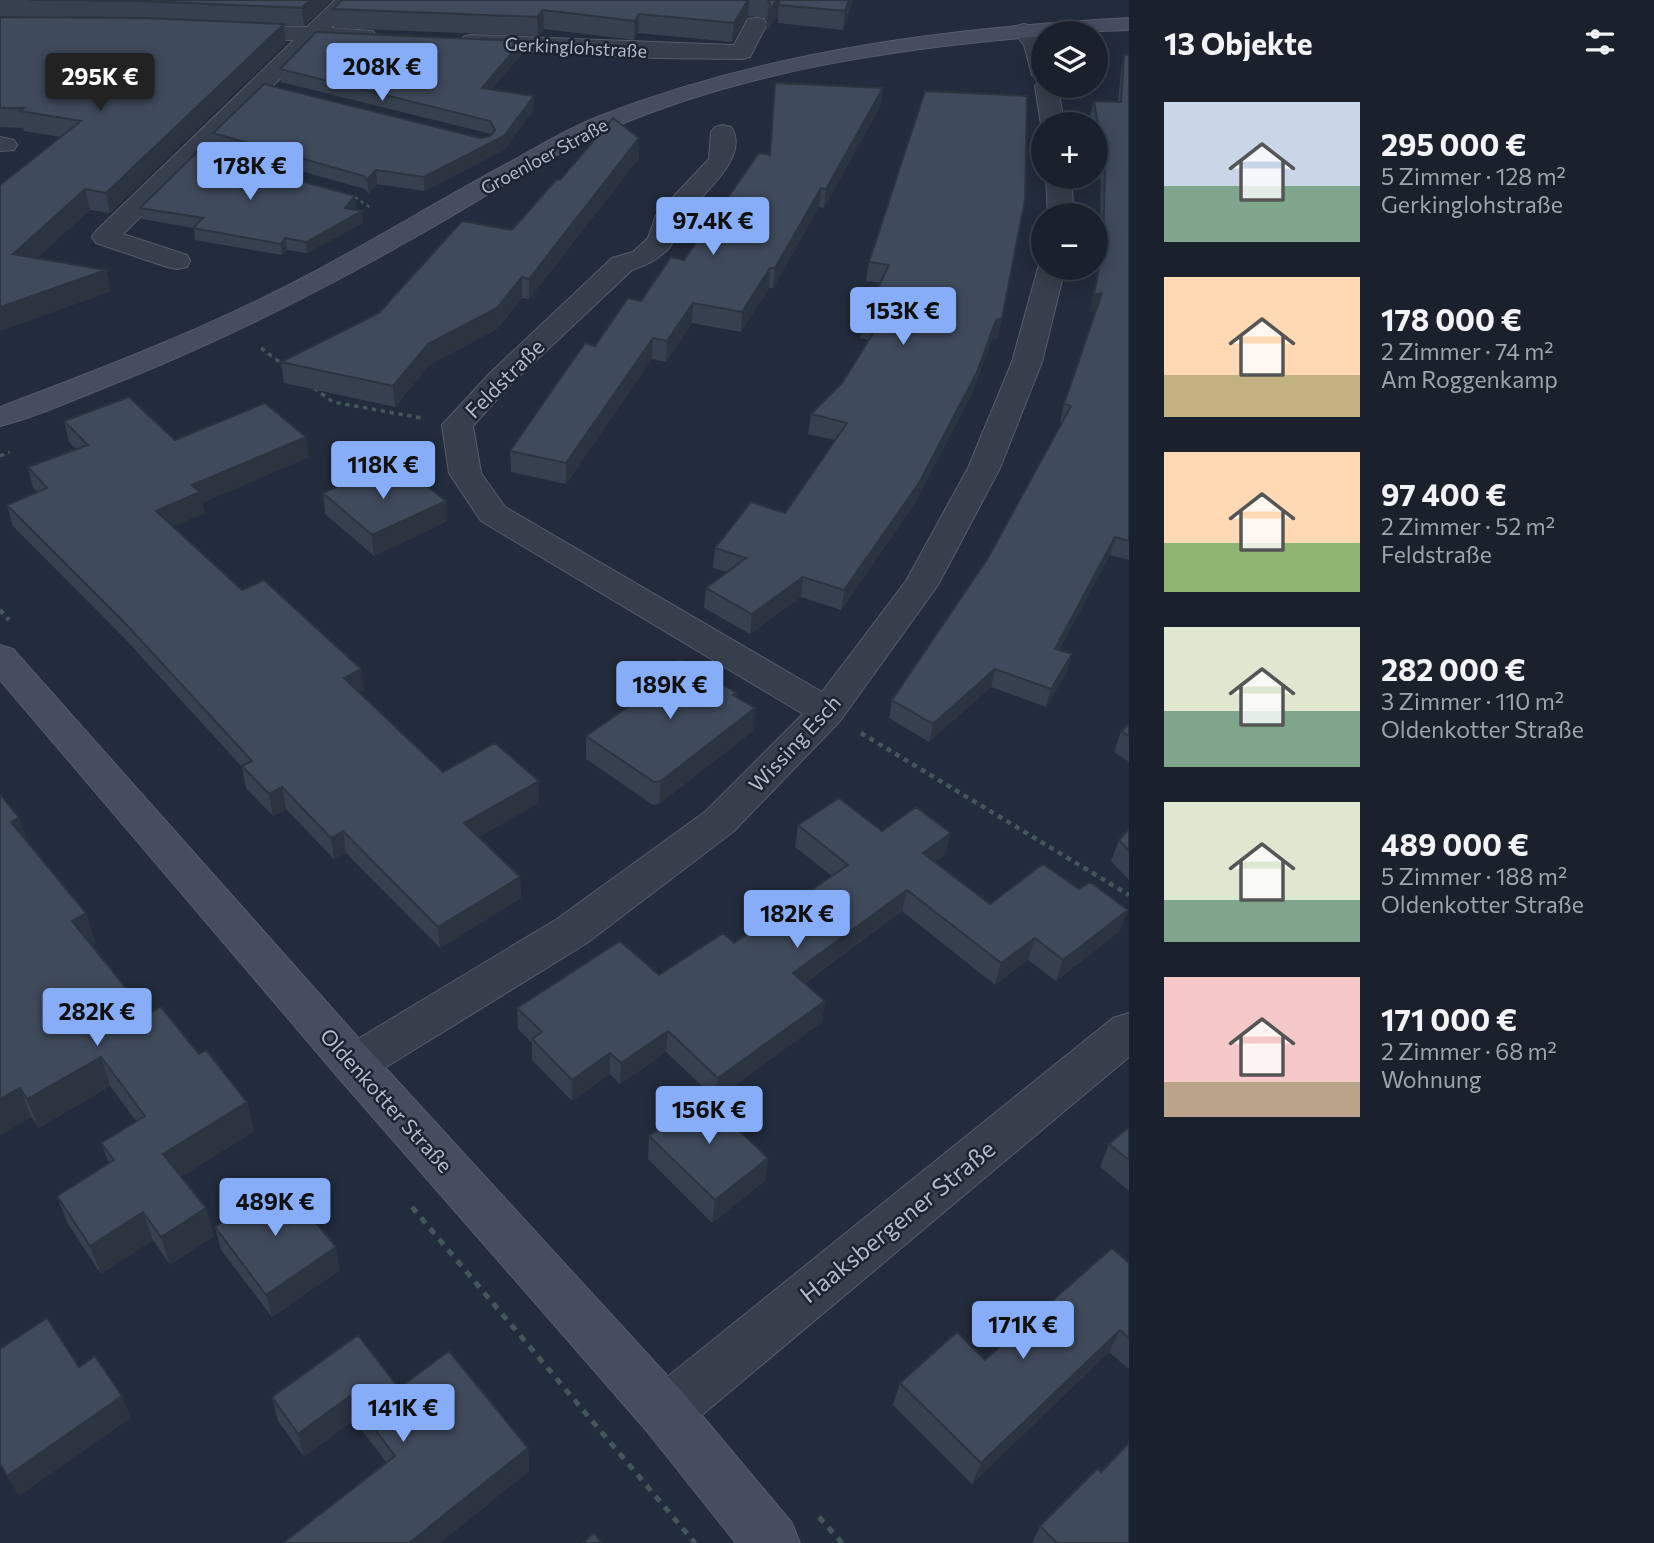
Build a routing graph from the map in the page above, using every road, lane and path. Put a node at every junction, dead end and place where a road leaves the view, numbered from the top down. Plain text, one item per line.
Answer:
1 (347, 0) edge
2 (756, 24) dead end
3 (1129, 24) edge
4 (216, 30) edge
5 (1024, 31) junction
6 (314, 33) junction
7 (383, 37) edge
8 (1031, 39) edge
9 (451, 41) edge
10 (261, 86) junction
11 (287, 93) edge
12 (723, 132) dead end
13 (193, 150) junction
14 (218, 158) edge
15 (177, 261) dead end
16 (1049, 280) edge
17 (229, 326) junction
18 (291, 370) edge
19 (312, 386) edge
20 (0, 417) edge
21 (457, 425) junction
22 (0, 657) edge
23 (827, 712) junction
24 (1129, 895) edge
25 (1129, 1031) edge
26 (354, 1064) junction
27 (665, 1412) junction
28 (772, 1543) edge

1 - 6 street
2 - 9 street, Gerkinglohstraße
3 - 5 street, Groenloer Straße
4 - 6 street
5 - 8 street
5 - 17 street, Groenloer Straße
6 - 7 street
6 - 10 street
10 - 11 street
10 - 13 street
12 - 21 street, Feldstraße
13 - 14 street
13 - 15 street
16 - 23 street, Wissing Esch
17 - 18 path
17 - 20 street, Groenloer Straße
19 - 21 path
21 - 23 street, Feldstraße
22 - 26 street, Oldenkotter Straße
23 - 24 path
23 - 26 street, Wissing Esch
25 - 27 street, Haaksbergener Straße
26 - 27 street, Oldenkotter Straße
27 - 28 street, Oldenkotter Straße

